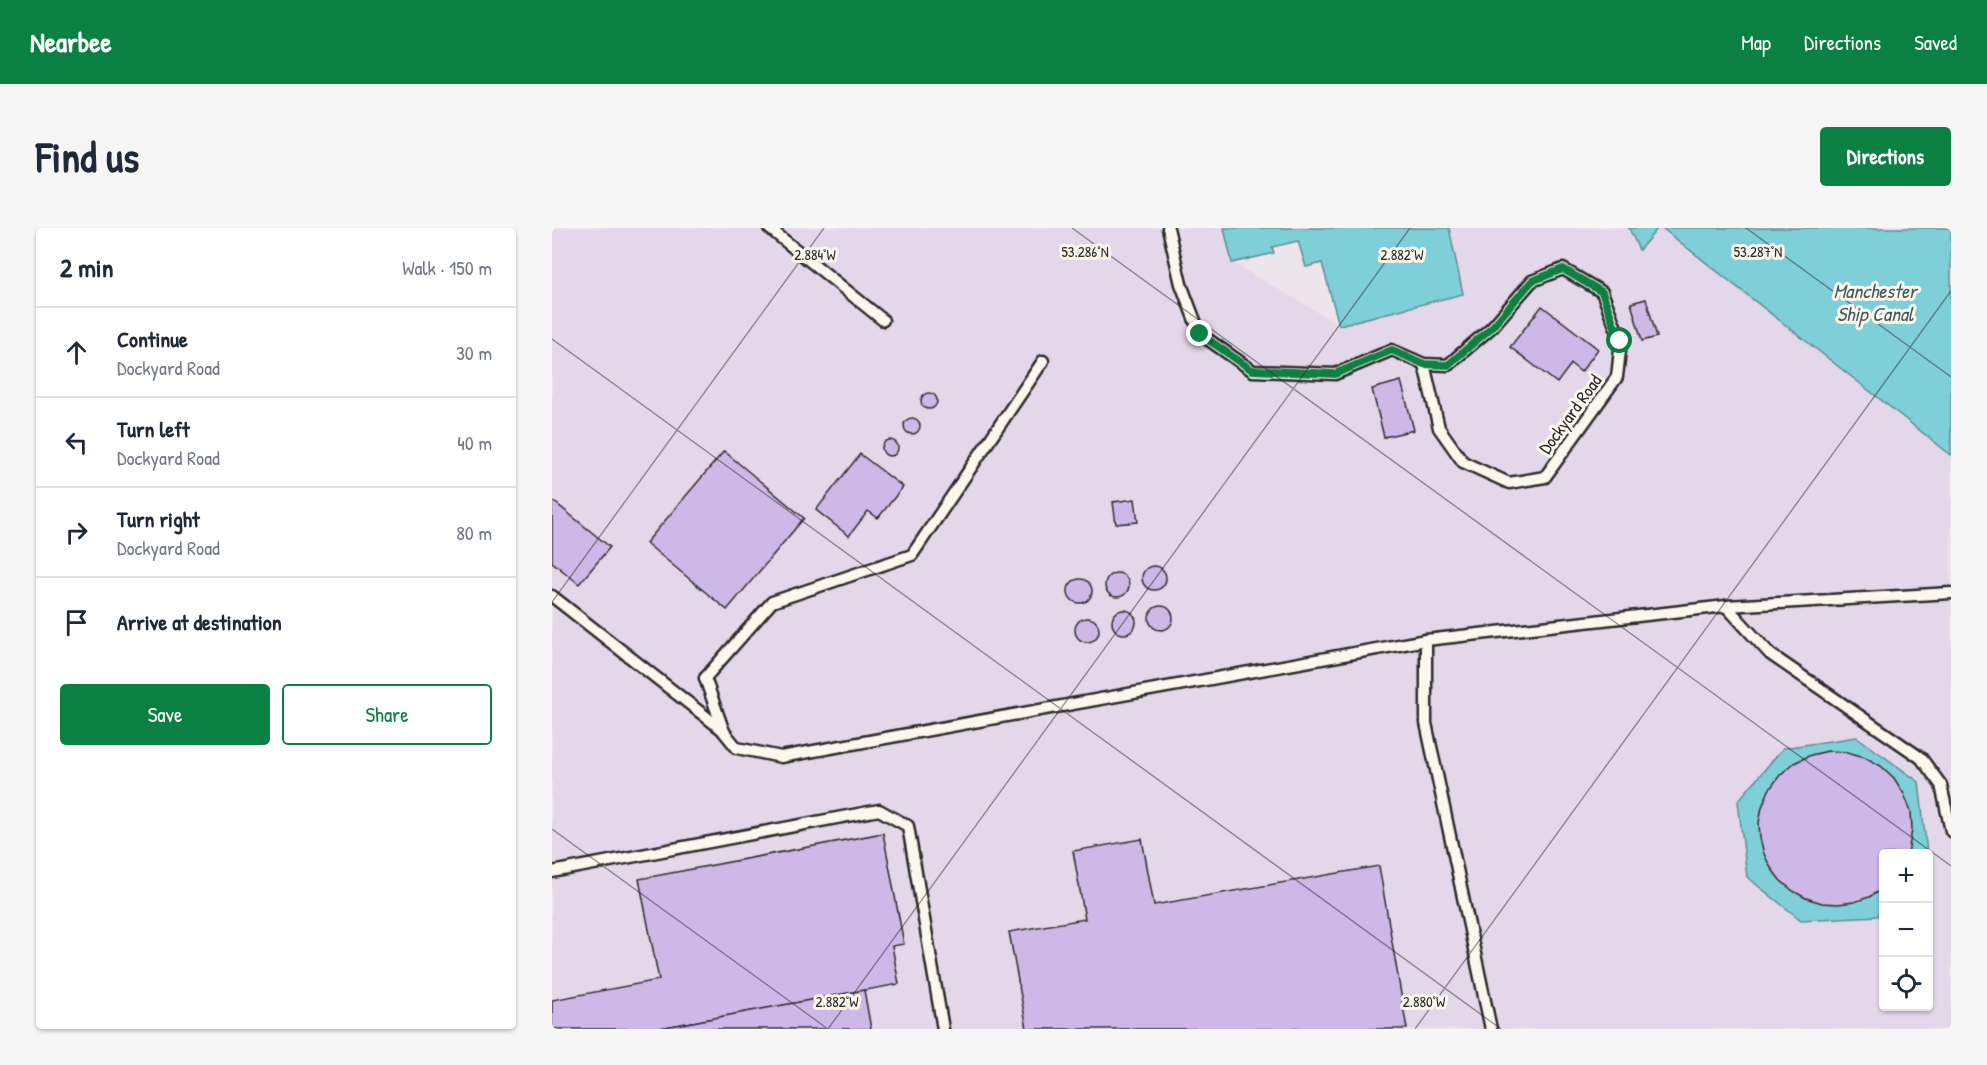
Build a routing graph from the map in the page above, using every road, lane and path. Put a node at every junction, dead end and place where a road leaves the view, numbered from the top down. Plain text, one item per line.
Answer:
1 (769, 228) edge
2 (1167, 228) edge
3 (883, 320) dead end
4 (1043, 361) dead end
5 (1424, 364) junction
6 (1951, 593) edge
7 (552, 596) edge
8 (1726, 606) junction
9 (1426, 640) junction
10 (724, 732) junction
11 (1951, 831) edge
12 (552, 872) edge
13 (943, 1029) edge
14 (1491, 1029) edge

1 - 3 lane
2 - 5 lane, Dockyard Road
4 - 10 lane
5 - 5 lane, Dockyard Road
6 - 8 lane
7 - 10 lane
8 - 9 lane
8 - 11 lane
9 - 10 lane
9 - 14 lane
12 - 13 lane

